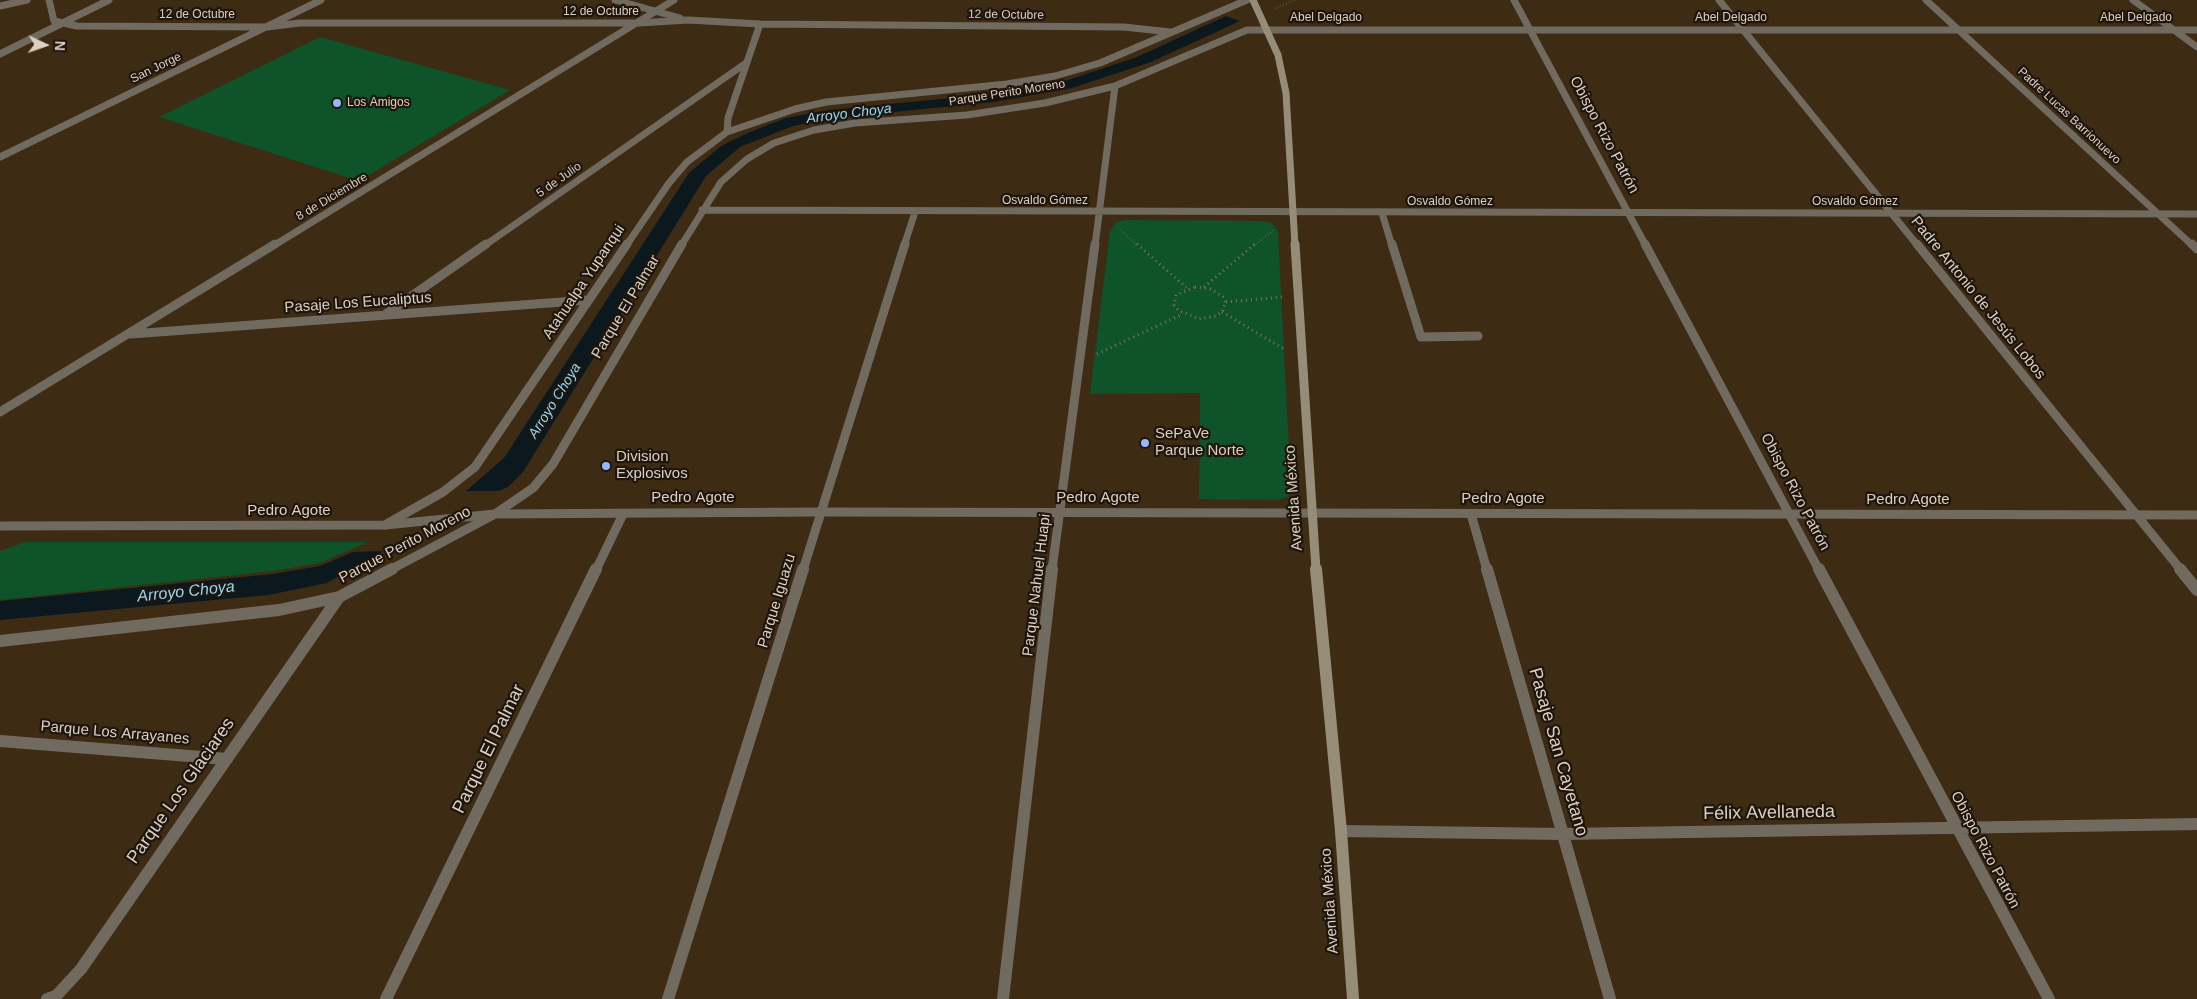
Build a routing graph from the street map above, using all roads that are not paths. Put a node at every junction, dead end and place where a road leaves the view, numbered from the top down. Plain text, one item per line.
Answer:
1 (27, 0) edge
2 (48, 0) edge
3 (110, 0) edge
4 (321, 0) edge
5 (615, 0) edge
6 (674, 0) edge
7 (1247, 0) edge
8 (1253, 0) edge
9 (1514, 0) edge
10 (1719, 0) edge
11 (1926, 0) edge
12 (2132, 0) edge
13 (0, 6) edge
14 (655, 11) junction
15 (688, 20) junction
16 (63, 23) junction
17 (640, 23) junction
18 (760, 24) junction
19 (267, 26) junction
20 (1266, 29) junction
21 (1530, 30) junction
22 (1742, 30) junction
23 (1958, 30) junction
24 (2173, 30) junction
25 (2197, 30) edge
26 (1170, 32) junction
27 (2197, 47) edge
28 (0, 54) edge
29 (746, 63) junction
30 (1115, 86) junction
31 (727, 132) junction
32 (0, 157) edge
33 (746, 159) joint
34 (702, 210) junction
35 (915, 212) junction
36 (1100, 212) junction
37 (1293, 213) junction
38 (1382, 213) junction
39 (1629, 213) junction
40 (1892, 214) junction
41 (2159, 214) junction
42 (2197, 214) edge
43 (2197, 249) edge
44 (589, 300) junction
45 (384, 315) junction
46 (128, 334) junction
47 (1478, 336) dead end
48 (0, 412) edge
49 (821, 512) junction
50 (1061, 512) junction
51 (495, 514) junction
52 (623, 514) junction
53 (1311, 514) junction
54 (1471, 514) junction
55 (1791, 515) junction
56 (2136, 515) junction
57 (2197, 515) edge
58 (385, 525) junction
59 (0, 526) edge
60 (2197, 590) edge
61 (339, 598) junction
62 (0, 642) edge
63 (0, 741) edge
64 (227, 759) junction
65 (2197, 824) edge
66 (1956, 828) junction
67 (1341, 831) junction
68 (1563, 834) junction
69 (47, 999) edge
70 (386, 999) edge
71 (668, 999) edge
72 (1003, 999) edge
73 (1353, 999) edge
74 (1610, 999) edge
75 (2049, 999) edge

1 - 13 street
2 - 16 street
3 - 16 street
4 - 19 street, San Jorge
5 - 14 street
6 - 14 street, 8 de Diciembre
7 - 26 street, Atahualpa Yupanqui
8 - 20 main road, Avenida México
9 - 21 street, Obispo Rizo Patrón
10 - 22 street, Padre Antonio de Jesús Lobos
11 - 23 street, Padre Lucas Barrionuevo
12 - 24 street
14 - 15 street
14 - 17 street, 8 de Diciembre
15 - 17 street, 12 de Octubre
15 - 18 street, 12 de Octubre
16 - 19 street, 12 de Octubre
16 - 28 street
17 - 19 street, 12 de Octubre
17 - 46 street, 8 de Diciembre
18 - 26 street, 12 de Octubre
18 - 29 street
19 - 32 street, San Jorge
20 - 21 street, Abel Delgado
20 - 30 street, Parque Perito Moreno
20 - 37 main road, Avenida México
21 - 22 street, Abel Delgado
21 - 39 street, Obispo Rizo Patrón
22 - 23 street, Abel Delgado
22 - 40 street, Padre Antonio de Jesús Lobos
23 - 24 street, Abel Delgado
23 - 41 street, Padre Lucas Barrionuevo
24 - 25 street, Abel Delgado
24 - 27 street
26 - 31 street, Atahualpa Yupanqui
29 - 31 street
29 - 45 street, 5 de Julio
30 - 33 street, Parque Perito Moreno
30 - 36 street, Parque Nahuel Huapi
31 - 44 street, Atahualpa Yupanqui
33 - 34 street, Parque El Palmar
34 - 35 street, Osvaldo Gómez
34 - 51 street, Parque El Palmar
35 - 36 street, Osvaldo Gómez
35 - 49 street, Parque Iguazu
36 - 37 street, Osvaldo Gómez
36 - 50 street, Parque Nahuel Huapi
37 - 38 street, Osvaldo Gómez
37 - 53 main road, Avenida México
38 - 39 street, Osvaldo Gómez
38 - 47 street
39 - 40 street, Osvaldo Gómez
39 - 55 street, Obispo Rizo Patrón
40 - 41 street, Osvaldo Gómez
40 - 56 street, Padre Antonio de Jesús Lobos
41 - 42 street, Osvaldo Gómez
41 - 43 street, Padre Lucas Barrionuevo
44 - 45 street, Pasaje Los Eucaliptus
44 - 58 street, Atahualpa Yupanqui
45 - 46 street, Pasaje Los Eucaliptus
46 - 48 street, 8 de Diciembre
49 - 50 street, Pedro Agote
49 - 52 street, Pedro Agote
49 - 71 street, Parque Iguazu
50 - 53 street, Pedro Agote
50 - 72 street, Parque Nahuel Huapi
51 - 52 street, Pedro Agote
51 - 58 street, Pedro Agote
51 - 61 street, Parque Perito Moreno
52 - 70 street, Parque El Palmar
53 - 54 street, Pedro Agote
53 - 67 main road, Avenida México
54 - 55 street, Pedro Agote
54 - 68 street, Pasaje San Cayetano
55 - 56 street, Pedro Agote
55 - 66 street, Obispo Rizo Patrón
56 - 57 street, Pedro Agote
56 - 60 street, Padre Antonio de Jesús Lobos
58 - 59 street, Pedro Agote
61 - 62 street, Parque Perito Moreno
61 - 64 street, Parque Los Glaciares
63 - 64 street, Parque Los Arrayanes
64 - 69 street, Parque Los Glaciares
65 - 66 street, Félix Avellaneda
66 - 68 street, Félix Avellaneda
66 - 75 street, Obispo Rizo Patrón
67 - 68 street, Félix Avellaneda
67 - 73 main road, Avenida México
68 - 74 street, Pasaje San Cayetano

